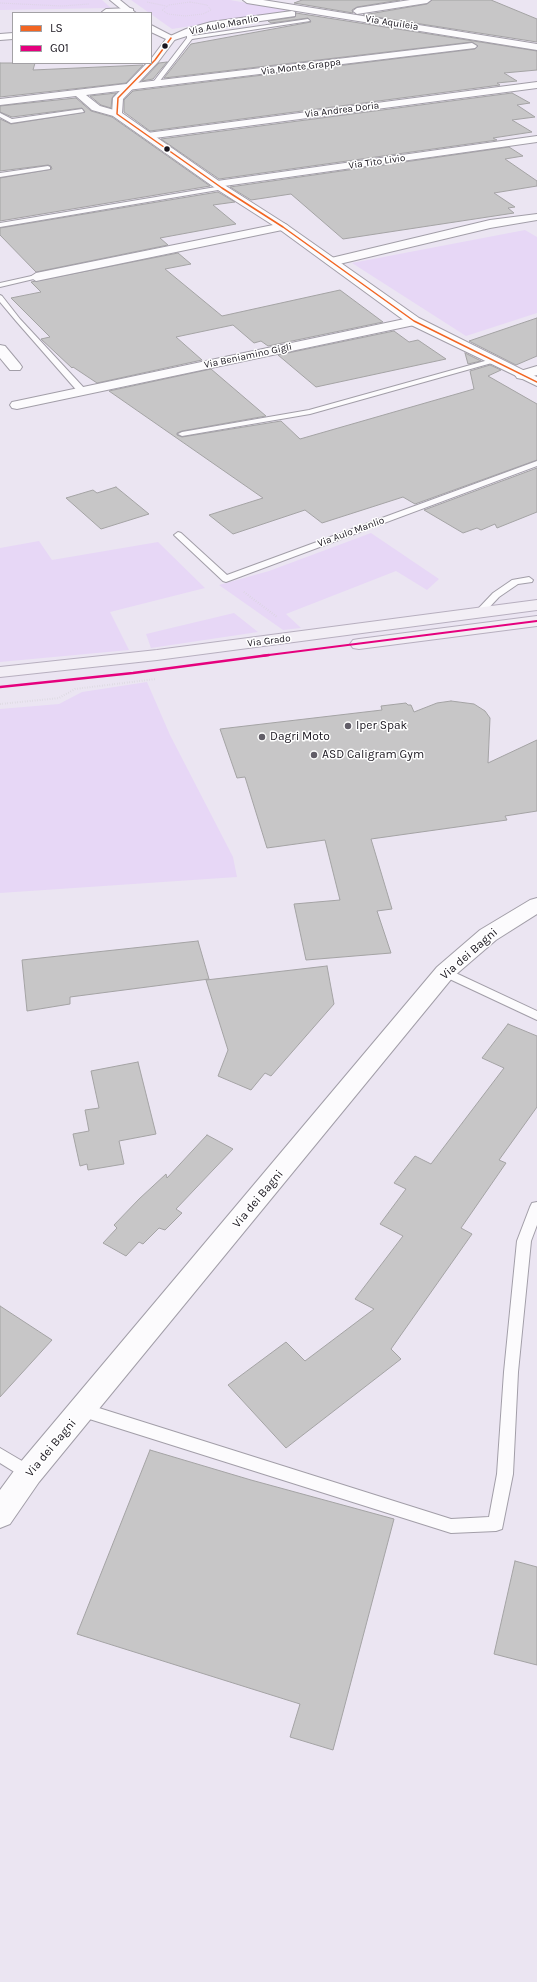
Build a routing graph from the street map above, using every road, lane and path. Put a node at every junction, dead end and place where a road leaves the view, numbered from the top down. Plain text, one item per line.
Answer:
1 (114, 0) edge
2 (247, 0) edge
3 (427, 0) edge
4 (0, 3) edge
5 (90, 4) dead end
6 (106, 12) edge
7 (131, 12) edge
8 (336, 14) junction
9 (284, 15) joint
10 (309, 15) junction
11 (182, 16) joint
12 (152, 30) edge
13 (189, 34) junction
14 (12, 36) edge
15 (0, 37) edge
16 (171, 38) junction
17 (537, 39) edge
18 (472, 46) junction
19 (526, 46) junction
20 (537, 47) edge
21 (499, 51) dead end
22 (152, 60) edge
23 (149, 64) edge
24 (154, 85) junction
25 (537, 85) edge
26 (130, 86) junction
27 (77, 92) junction
28 (0, 102) edge
29 (82, 111) dead end
30 (116, 114) junction
31 (0, 115) edge
32 (147, 136) junction
33 (537, 139) edge
34 (48, 168) dead end
35 (0, 175) edge
36 (220, 186) junction
37 (537, 216) edge
38 (0, 225) edge
39 (283, 228) junction
40 (331, 262) junction
41 (36, 277) joint
42 (0, 285) edge
43 (0, 297) edge
44 (414, 321) junction
45 (0, 349) edge
46 (494, 361) junction
47 (15, 367) dead end
48 (537, 370) edge
49 (522, 375) junction
50 (537, 382) edge
51 (82, 390) junction
52 (16, 405) dead end
53 (182, 434) dead end
54 (537, 463) edge
55 (178, 535) dead end
56 (226, 579) junction
57 (529, 580) dead end
58 (537, 605) edge
59 (480, 612) junction
60 (537, 621) edge
61 (303, 636) junction
62 (0, 672) edge
63 (160, 678) dead end
64 (0, 688) edge
65 (0, 704) edge
66 (537, 905) edge
67 (445, 972) junction
68 (537, 1016) edge
69 (537, 1207) edge
70 (83, 1410) junction
71 (0, 1455) edge
72 (29, 1473) junction
73 (0, 1514) edge

1 - 7 street
2 - 10 street, Via Aquileia
3 - 8 street
4 - 5 path
6 - 7 street
8 - 10 street, Via Aquileia
8 - 19 street, Via Aquileia
9 - 10 street, Via Aquileia
9 - 13 street, Via Aulo Manlio
10 - 13 lane
10 - 18 street, Via Aquileia
11 - 11 path
12 - 16 street
13 - 16 street, Via Aulo Manlio
13 - 24 lane
14 - 15 street
16 - 22 street, Via Aulo Manlio
17 - 19 street
18 - 21 street, Via Aquileia
18 - 24 street, Via Monte Grappa
19 - 20 street, Via Aquileia
23 - 26 street, Via Aulo Manlio
24 - 26 street, Via Monte Grappa
25 - 32 street, Via Andrea Doria
26 - 27 street, Via Monte Grappa
26 - 30 street, Via Aulo Manlio
27 - 28 street, Via Monte Grappa
27 - 30 street
29 - 31 lane
30 - 32 street
32 - 36 street
33 - 36 street, Via Tito Livio
34 - 35 lane
36 - 38 lane
36 - 39 street
37 - 40 street
39 - 40 street
39 - 41 street
40 - 44 street
41 - 42 lane
43 - 51 lane
44 - 46 street
44 - 51 street, Via Beniamino Gigli
45 - 47 street
46 - 49 street
46 - 53 lane
48 - 49 street
49 - 50 street
51 - 52 street, Via Beniamino Gigli
54 - 56 lane, Via Aulo Manlio
55 - 56 lane
56 - 61 path
57 - 59 lane
58 - 59 main road, Via Grado
59 - 61 main road, Via Grado
60 - 64 main road, Via Grado
61 - 62 main road, Via Grado
63 - 65 path
66 - 67 street, Via dei Bagni
67 - 68 lane
67 - 70 street, Via dei Bagni
69 - 70 lane
70 - 72 street, Via dei Bagni
71 - 72 lane
72 - 73 street, Via dei Bagni

